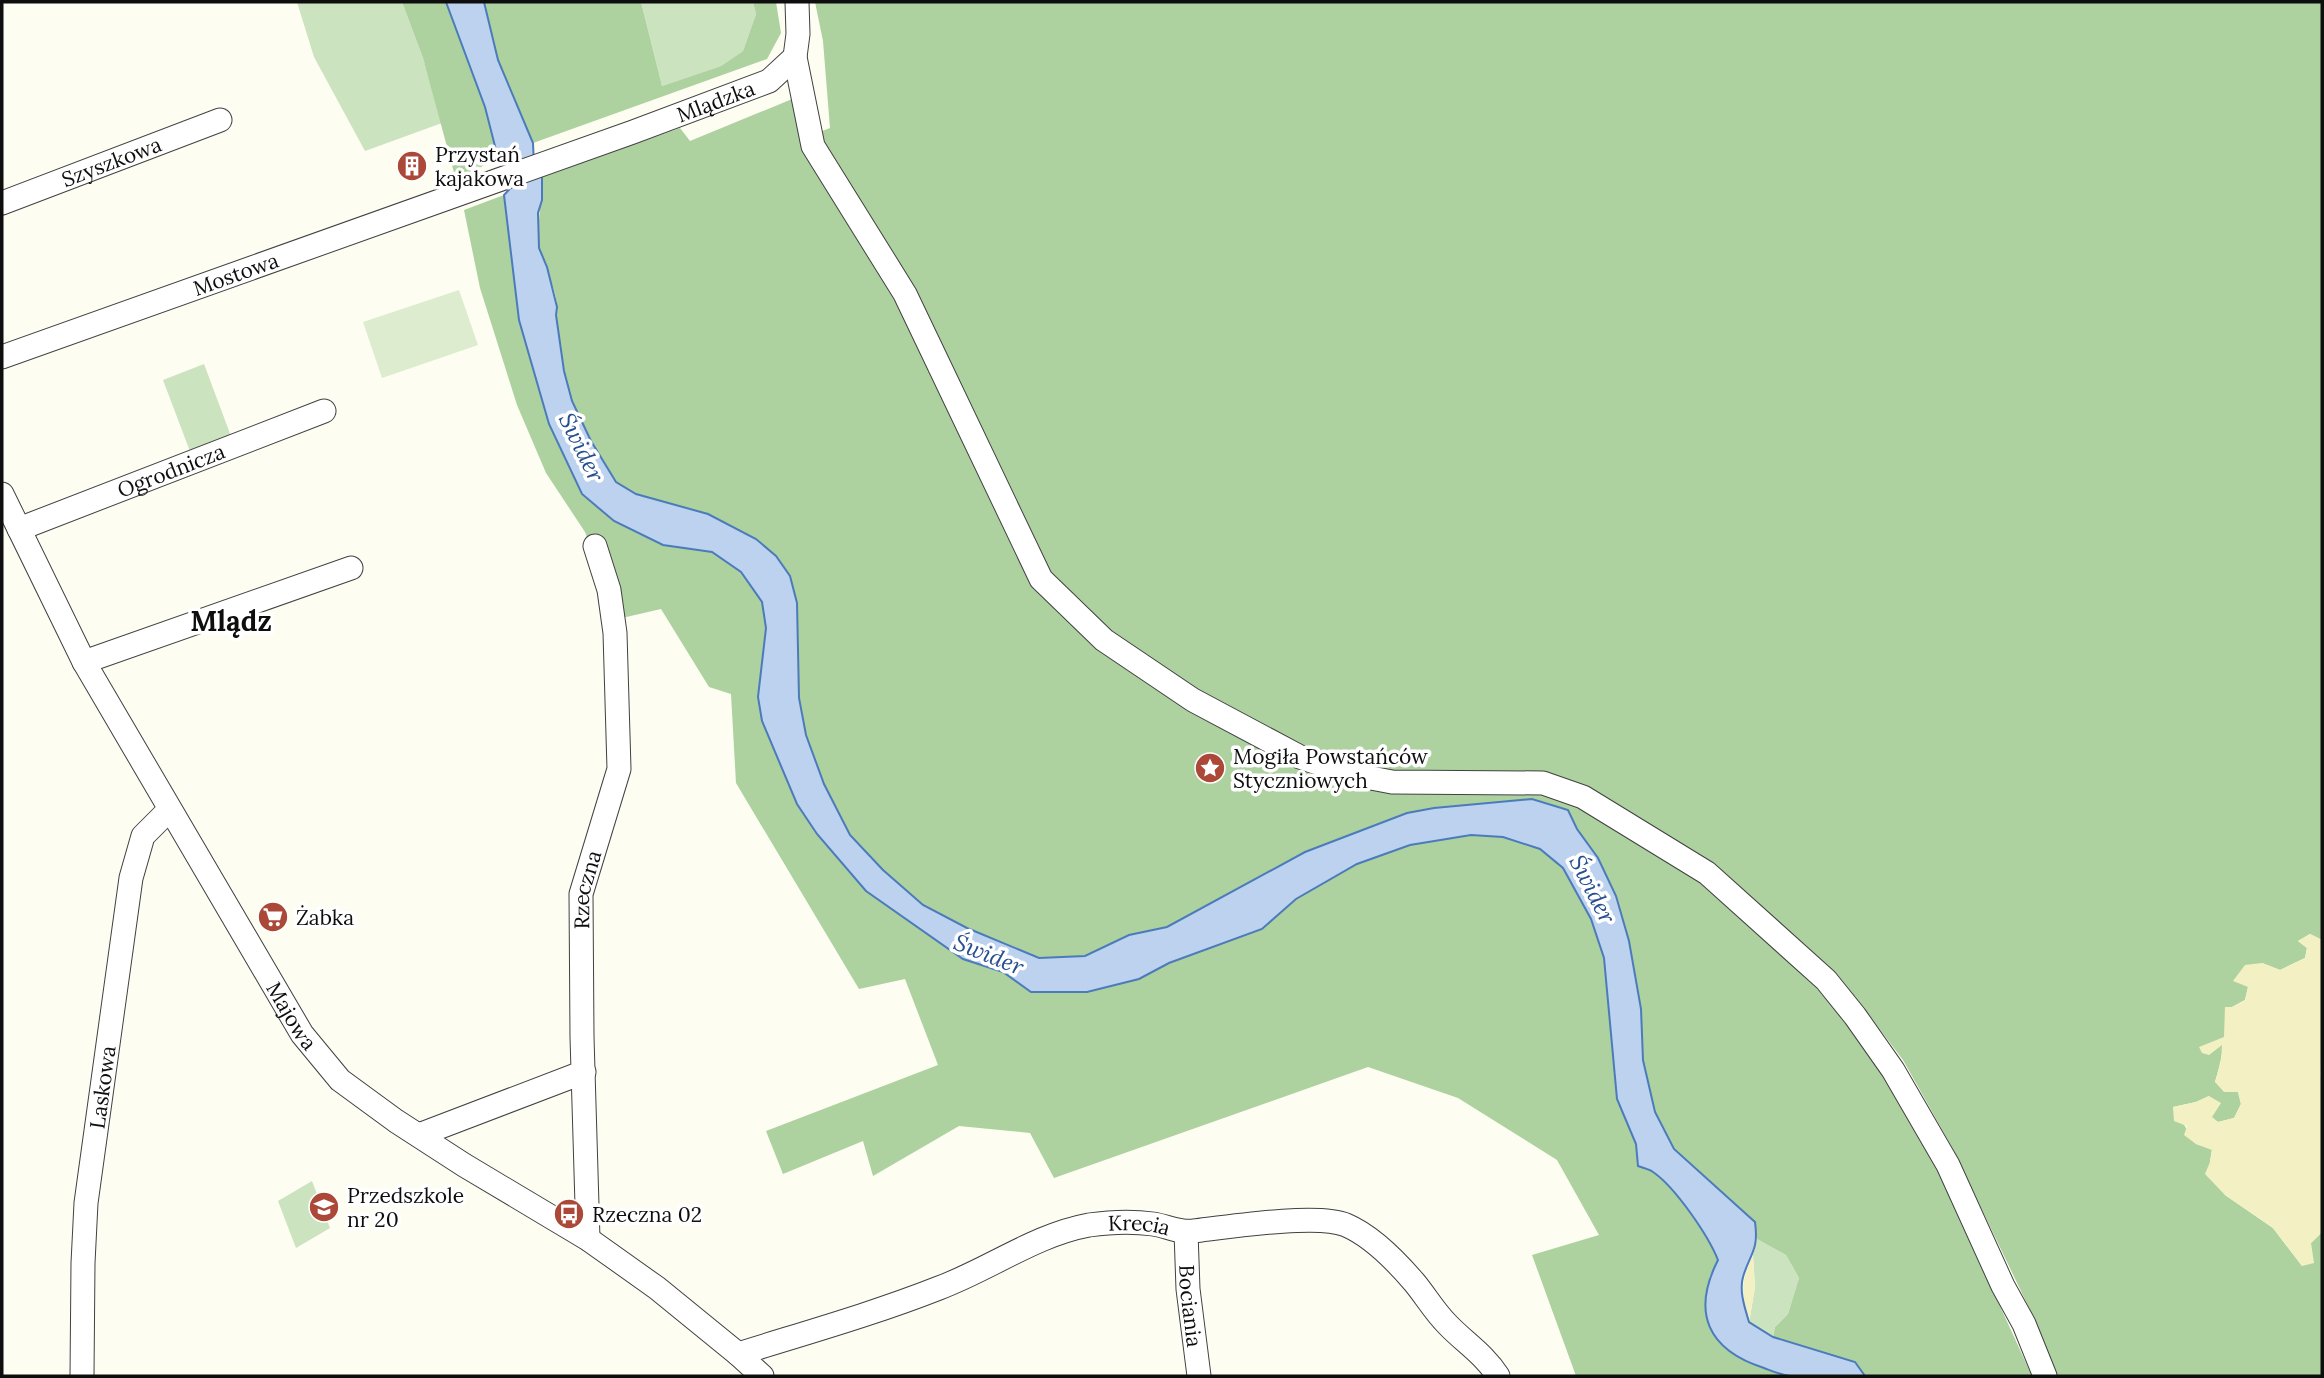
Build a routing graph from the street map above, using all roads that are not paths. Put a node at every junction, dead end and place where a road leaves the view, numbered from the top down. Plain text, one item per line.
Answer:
1 (797, 2) edge
2 (795, 57) junction
3 (220, 120) dead end
4 (470, 191) joint
5 (2, 203) edge
6 (2, 356) edge
7 (324, 411) dead end
8 (2, 494) edge
9 (19, 529) junction
10 (595, 546) dead end
11 (351, 568) dead end
12 (83, 662) junction
13 (169, 810) junction
14 (584, 1072) junction
15 (419, 1135) junction
16 (1186, 1232) junction
17 (588, 1239) junction
18 (738, 1354) junction
19 (82, 1376) edge
20 (762, 1376) edge
21 (1199, 1376) edge
22 (1498, 1376) edge
23 (2045, 1376) edge

1 - 2 street
2 - 4 street, Mlądzka
2 - 23 street
3 - 5 street, Szyszkowa
4 - 6 street, Mostowa
7 - 9 street, Ogrodnicza
8 - 9 street, Majowa
9 - 12 street, Majowa
10 - 14 street, Rzeczna
11 - 12 street
12 - 13 street, Majowa
13 - 15 street, Majowa
13 - 19 street, Laskowa
14 - 15 street
14 - 17 street, Rzeczna
15 - 17 street, Majowa
16 - 18 street, Krecia
16 - 21 street, Bociania
16 - 22 street, Krecia
17 - 18 street, Majowa
18 - 20 street, Majowa

